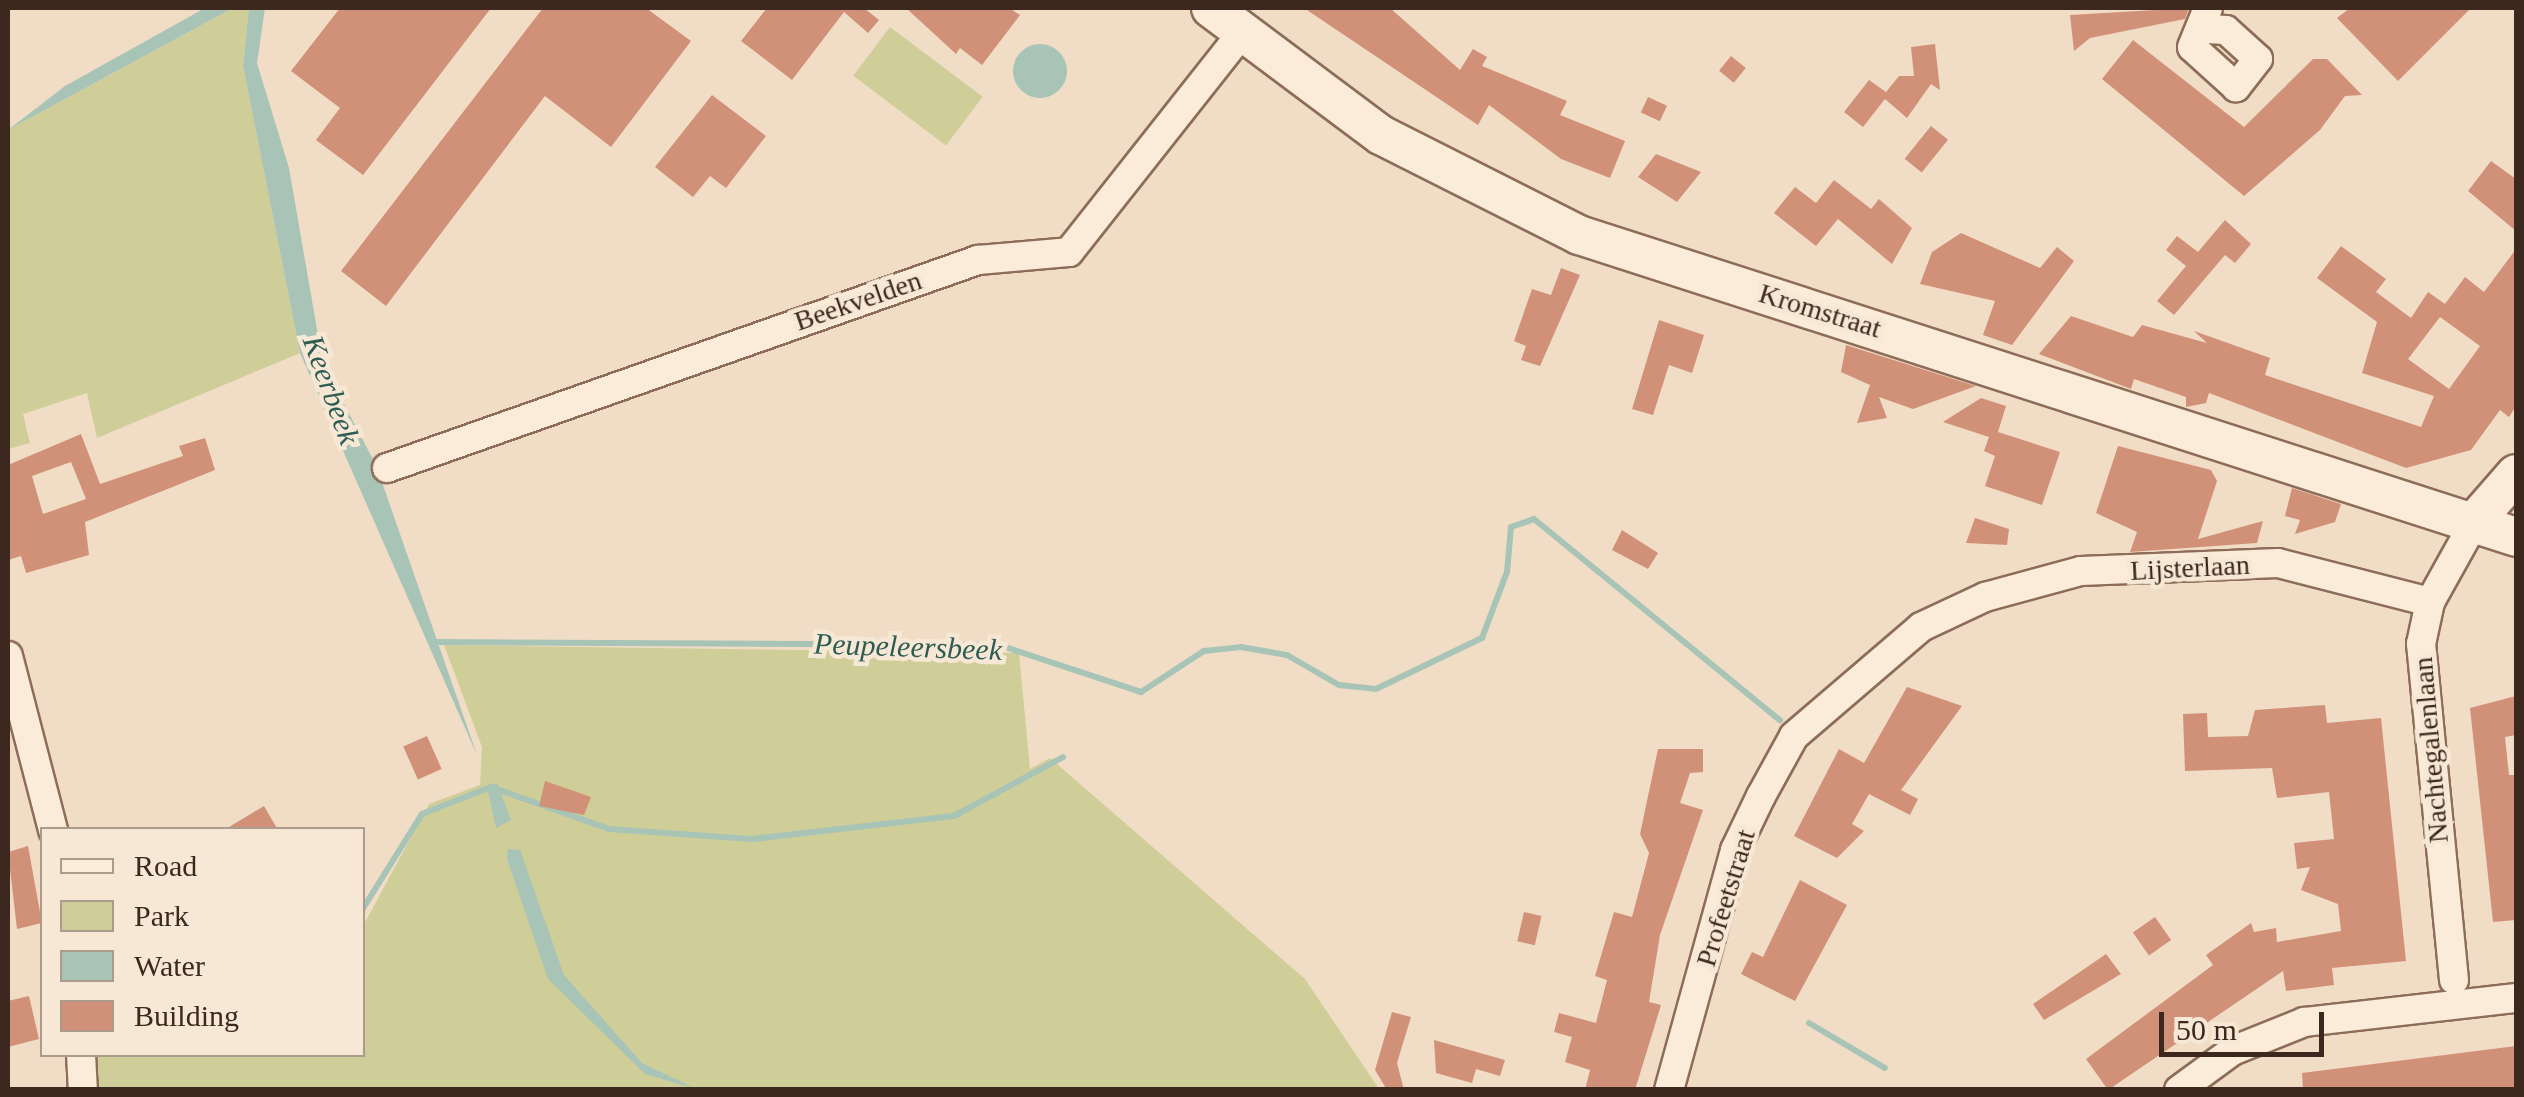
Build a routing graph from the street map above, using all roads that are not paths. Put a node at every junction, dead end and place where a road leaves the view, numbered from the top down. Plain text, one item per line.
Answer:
1 (1211, 8) edge
2 (1243, 32) junction
3 (387, 468) dead end
4 (2516, 474) edge
5 (2475, 521) junction
6 (2516, 536) edge
7 (2430, 602) junction
8 (1951, 610) joint
9 (8, 656) edge
10 (52, 827) edge
11 (2455, 992) junction
12 (2516, 998) edge
13 (80, 1057) edge
14 (83, 1090) edge
15 (1670, 1090) edge
16 (2178, 1090) edge

1 - 2 main road, Kromstraat
2 - 3 street, Beekvelden
2 - 5 main road, Kromstraat
4 - 5 main road
5 - 6 main road, Kromstraat
5 - 7 street, Nachtegalenlaan
7 - 8 street, Lijsterlaan
7 - 11 street, Nachtegalenlaan
8 - 15 street, Profeetstraat
9 - 10 street
11 - 12 street
11 - 16 street
13 - 14 street

